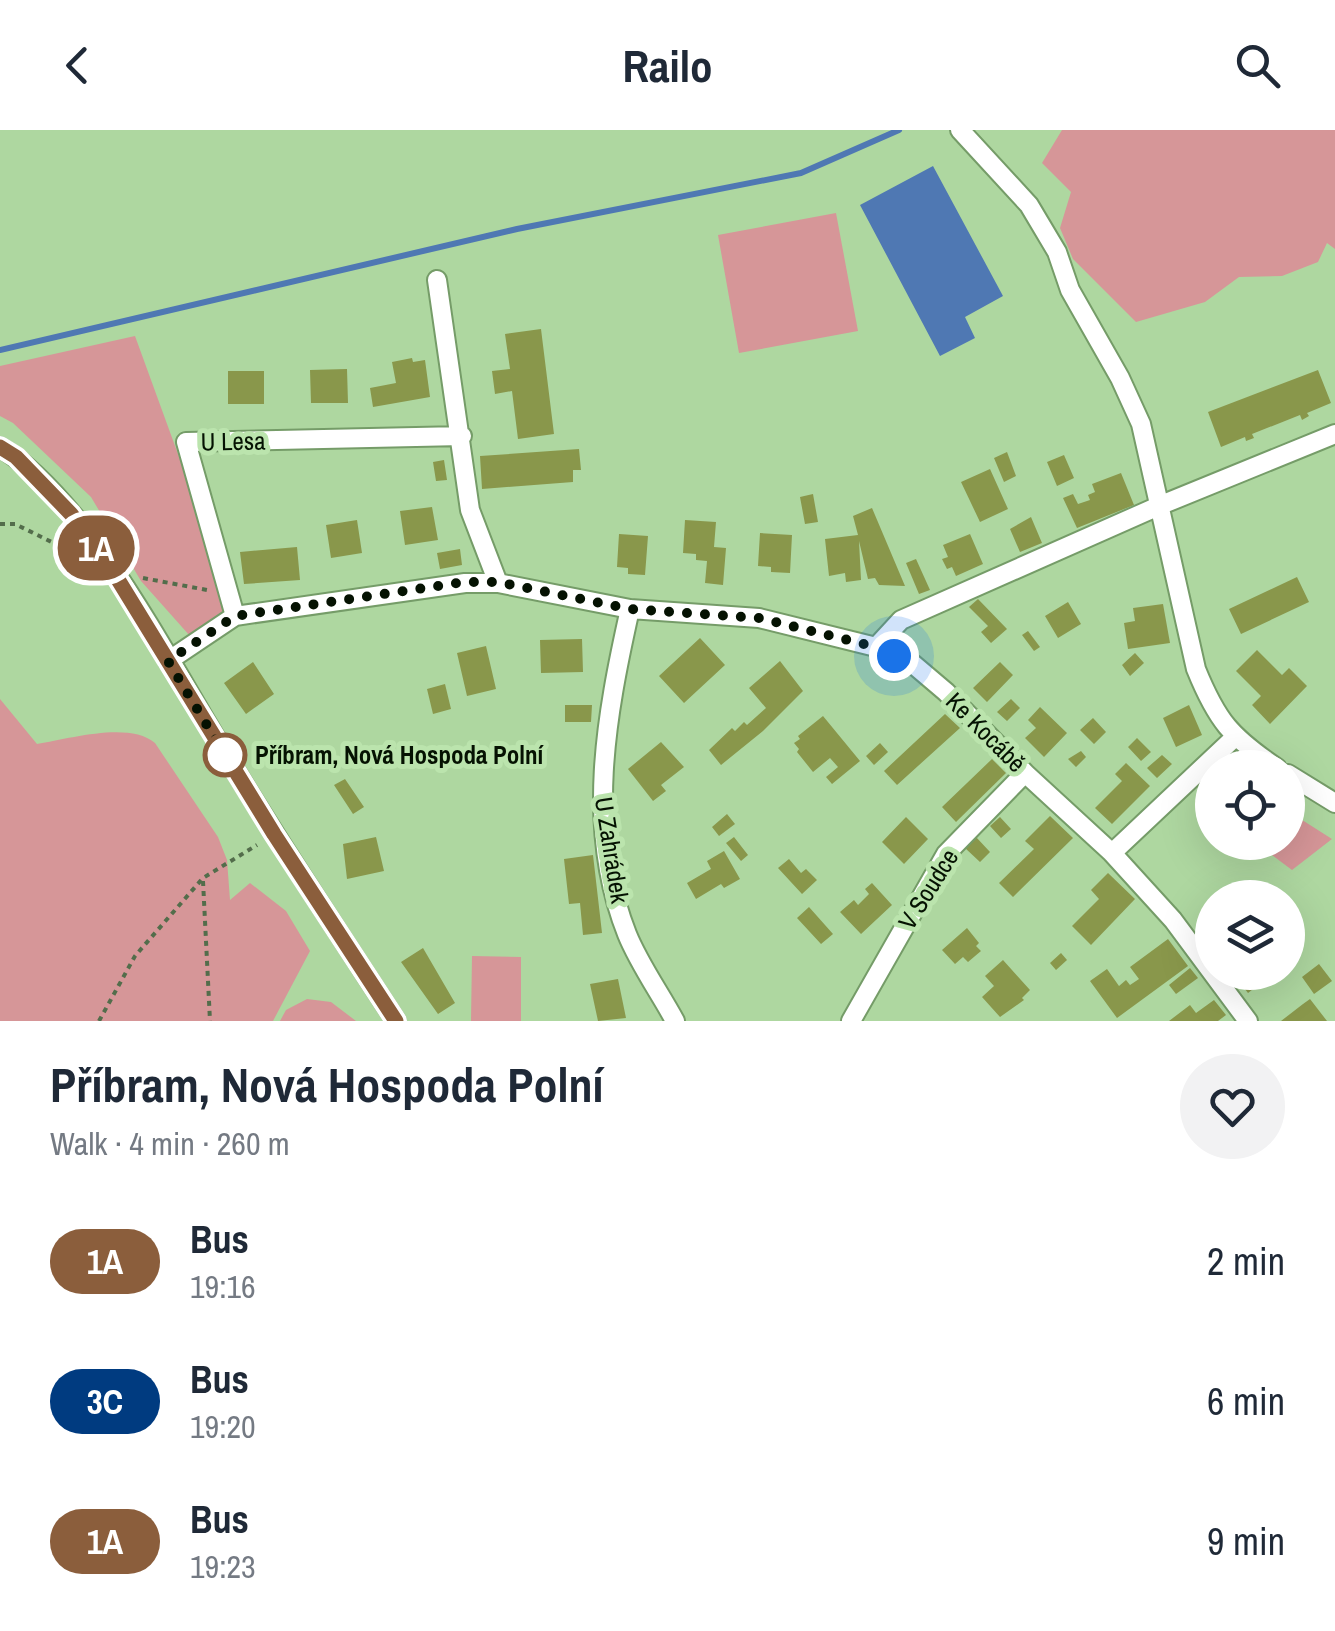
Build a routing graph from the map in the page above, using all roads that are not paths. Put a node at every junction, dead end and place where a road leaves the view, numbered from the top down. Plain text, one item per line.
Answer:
1 (960, 130) edge
2 (437, 280) dead end
3 (1335, 434) edge
4 (462, 436) junction
5 (0, 448) edge
6 (1161, 505) junction
7 (498, 582) junction
8 (630, 609) junction
9 (235, 616) junction
10 (876, 647) junction
11 (168, 661) junction
12 (1234, 738) junction
13 (1251, 750) edge
14 (1025, 773) junction
15 (1305, 784) edge
16 (1335, 803) edge
17 (1112, 853) junction
18 (396, 1021) edge
19 (675, 1021) edge
20 (851, 1021) edge
21 (1248, 1021) edge

1 - 6 street
2 - 4 street
3 - 6 street
4 - 7 street
4 - 9 street, U Lesa
5 - 11 street
6 - 10 street
6 - 12 street
7 - 8 street, Ke Kocábě
7 - 9 street, Ke Kocábě
8 - 10 street, Ke Kocábě
8 - 19 street, U Zahrádek
9 - 11 street, Ke Kocábě
10 - 14 street, Ke Kocábě
11 - 18 street
12 - 13 street
12 - 17 street
14 - 17 street, Ke Kocábě
14 - 20 street, V Soudce
15 - 16 street
17 - 21 street, Ke Kocábě

